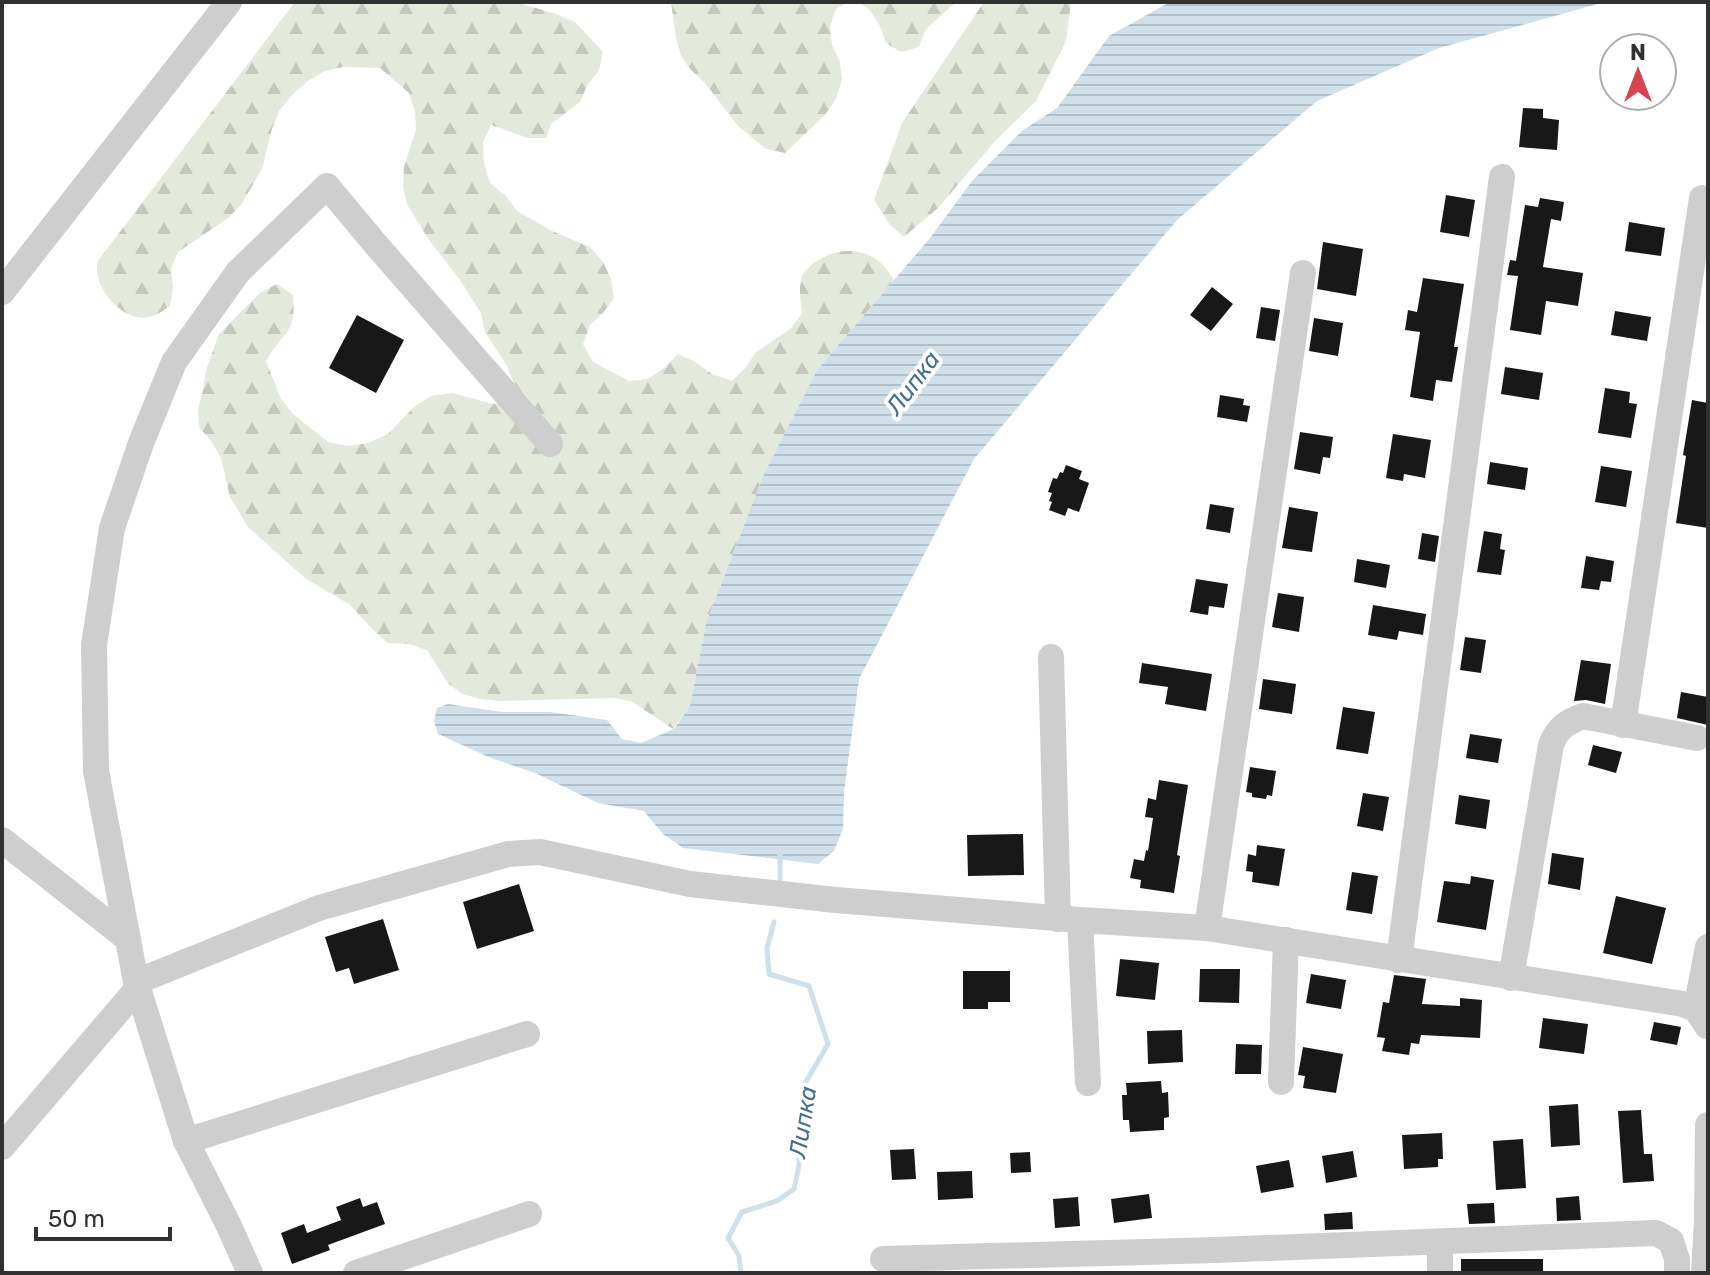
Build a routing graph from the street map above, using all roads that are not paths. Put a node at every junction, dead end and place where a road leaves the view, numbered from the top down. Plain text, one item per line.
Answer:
1 (229, 2) edge
2 (1502, 177) dead end
3 (1702, 198) dead end
4 (1303, 273) dead end
5 (2, 292) edge
6 (550, 444) dead end
7 (1051, 657) dead end
8 (1623, 725) junction
9 (1697, 738) dead end
10 (2, 840) edge
11 (1069, 920) junction
12 (1207, 928) junction
13 (128, 939) junction
14 (1286, 940) junction
15 (1708, 947) edge
16 (1399, 960) junction
17 (1511, 978) junction
18 (137, 985) junction
19 (1704, 1020) edge
20 (527, 1034) dead end
21 (1708, 1040) edge
22 (1281, 1082) dead end
23 (1088, 1083) dead end
24 (1708, 1125) edge
25 (186, 1141) junction
26 (2, 1147) edge
27 (529, 1214) dead end
28 (1706, 1233) edge
29 (1671, 1241) junction
30 (1440, 1242) junction
31 (883, 1259) dead end
32 (1216, 1262) edge
33 (250, 1273) edge
34 (356, 1273) edge
35 (1440, 1273) edge
36 (1677, 1273) edge
37 (1704, 1273) edge

1 - 5 street
2 - 16 street
3 - 8 street
4 - 12 street
6 - 13 street
7 - 11 street
8 - 9 street
8 - 17 street
10 - 13 street
11 - 12 street
11 - 18 street
11 - 23 street
12 - 14 street
13 - 18 street
14 - 16 street
14 - 22 street
15 - 19 street
16 - 17 street
17 - 19 street
18 - 25 street
18 - 26 street
19 - 21 street
20 - 25 street
24 - 28 street
25 - 33 street
27 - 34 street
28 - 29 street
28 - 37 street
29 - 30 street
29 - 36 street
30 - 32 street
30 - 35 street
31 - 32 street

